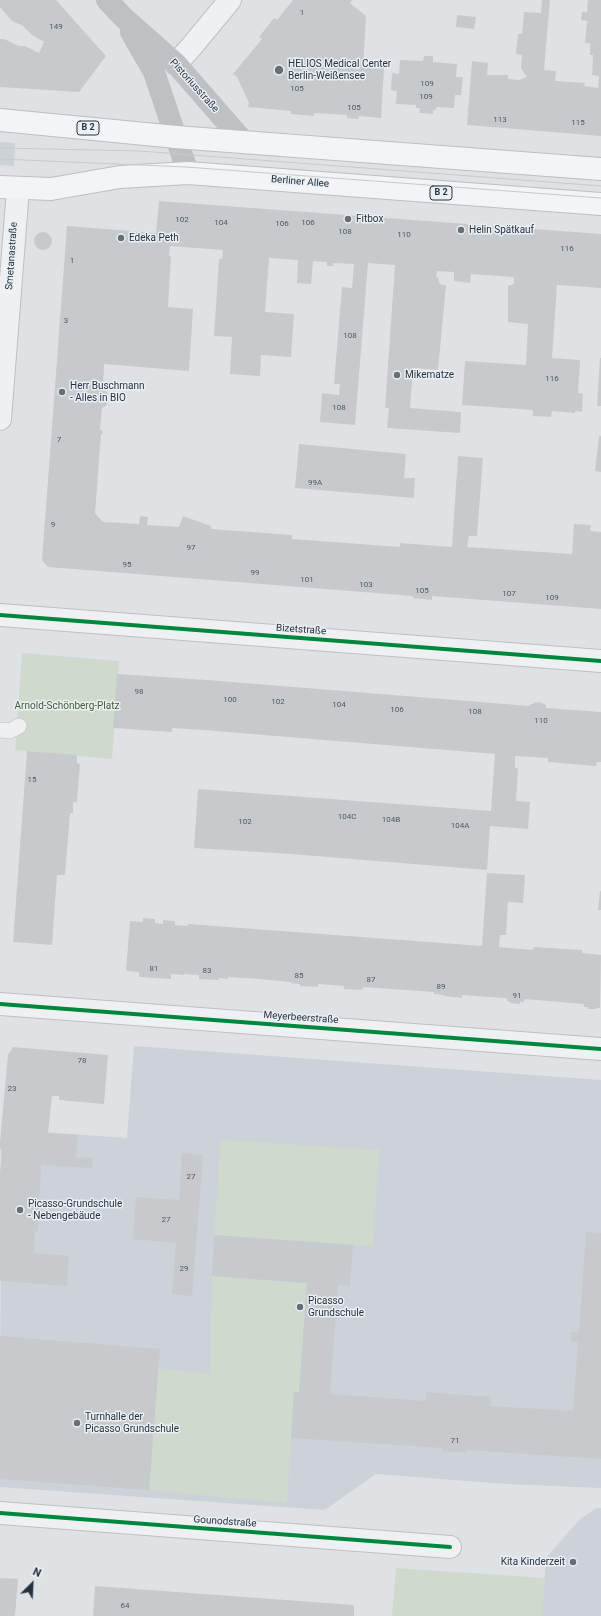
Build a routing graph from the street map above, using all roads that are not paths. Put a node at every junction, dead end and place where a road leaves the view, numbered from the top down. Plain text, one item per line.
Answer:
1 (107, 0) edge
2 (230, 0) edge
3 (123, 17) junction
4 (176, 64) junction
5 (0, 120) edge
6 (176, 137) junction
7 (244, 142) junction
8 (601, 169) edge
9 (188, 173) junction
10 (9, 188) edge
11 (601, 204) edge
12 (0, 419) edge
13 (0, 615) edge
14 (601, 661) edge
15 (19, 726) dead end
16 (0, 730) edge
17 (0, 1004) edge
18 (601, 1049) edge
19 (0, 1514) edge
20 (450, 1547) dead end

1 - 3 street, Pistoriusstraße
2 - 4 street
3 - 4 street, Pistoriusstraße
3 - 6 street, Pistoriusstraße
4 - 7 street, Pistoriusstraße
5 - 6 main road, B 2
6 - 7 main road, B 2
6 - 9 street, Pistoriusstraße
7 - 8 main road, B 2
9 - 10 main road, Berliner Allee / B 2
9 - 11 main road, Berliner Allee / B 2
10 - 12 street, Smetanastraße
13 - 14 street, Bizetstraße
15 - 16 lane
17 - 18 street, Meyerbeerstraße
19 - 20 street, Gounodstraße

